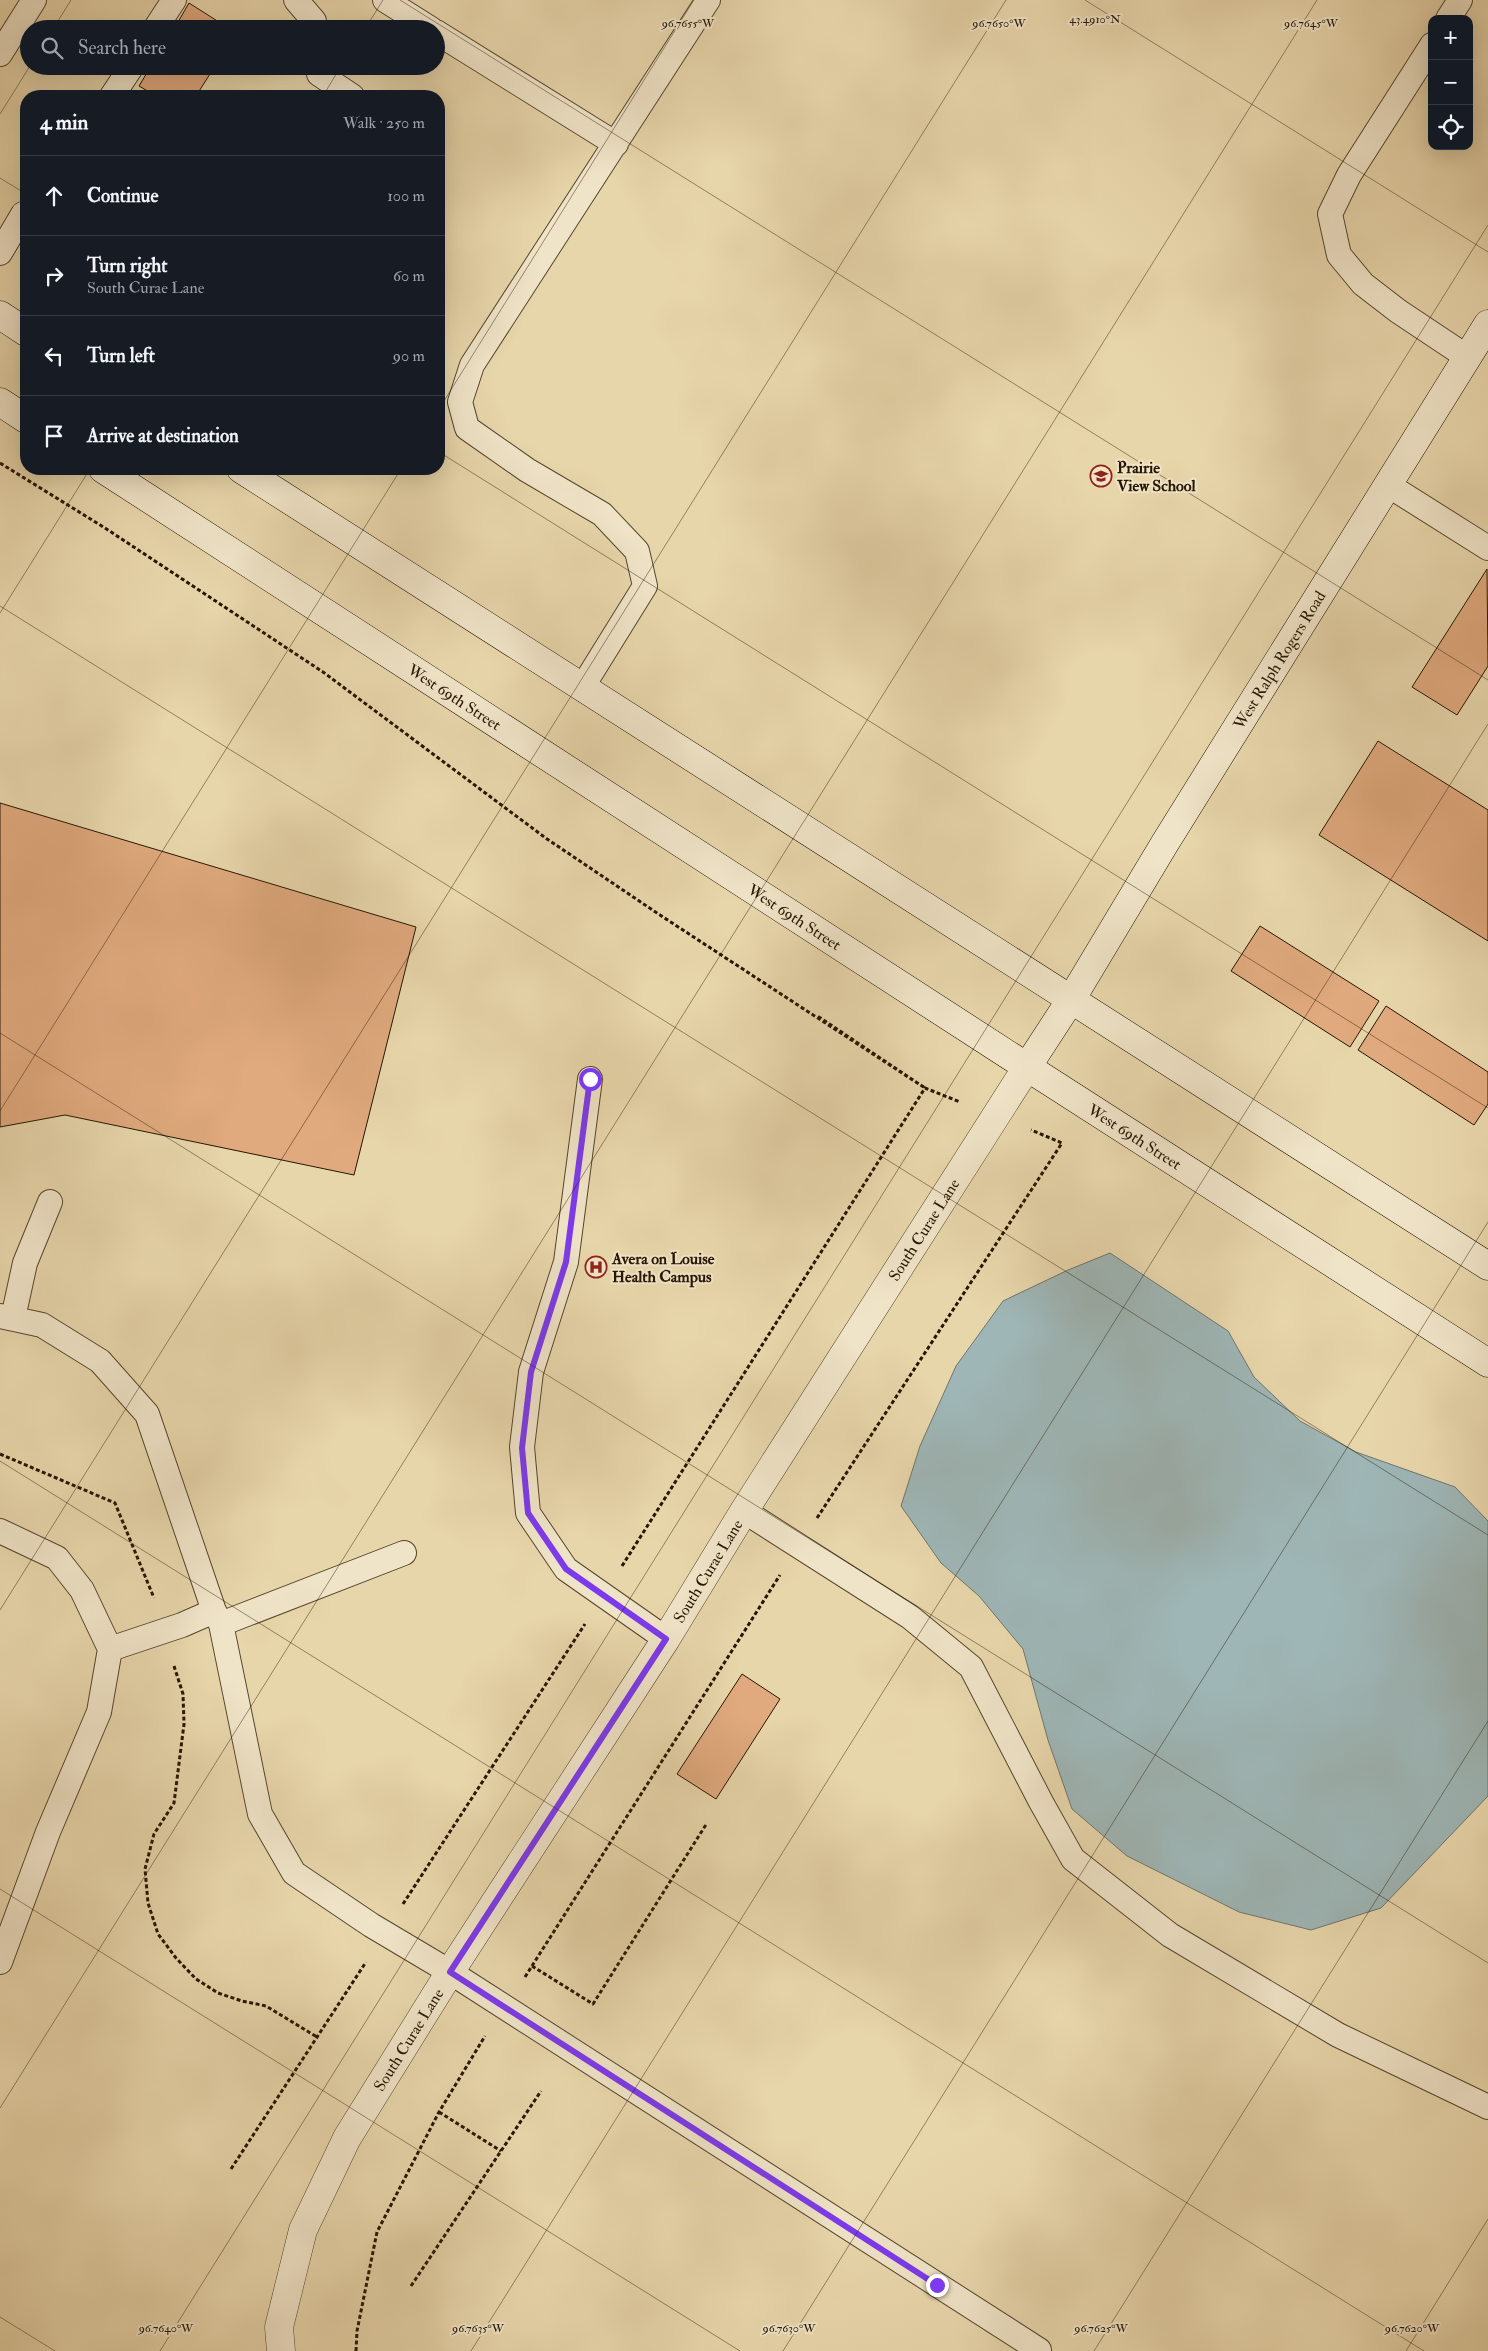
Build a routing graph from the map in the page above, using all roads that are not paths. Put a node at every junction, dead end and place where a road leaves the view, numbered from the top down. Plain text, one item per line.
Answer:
1 (34, 0) edge
2 (174, 0) edge
3 (296, 0) edge
4 (385, 0) edge
5 (708, 0) edge
6 (1460, 0) edge
7 (1451, 15) edge
8 (21, 20) edge
9 (162, 20) edge
10 (312, 20) edge
11 (417, 20) edge
12 (20, 22) edge
13 (445, 38) edge
14 (1428, 51) edge
15 (0, 54) edge
16 (126, 75) edge
17 (320, 75) edge
18 (116, 90) edge
19 (343, 90) edge
20 (616, 144) junction
21 (20, 220) edge
22 (0, 253) edge
23 (0, 315) edge
24 (1488, 324) edge
25 (20, 328) edge
26 (1467, 357) junction
27 (0, 402) edge
28 (20, 415) edge
29 (111, 475) edge
30 (250, 475) edge
31 (1388, 485) junction
32 (1488, 548) edge
33 (582, 686) junction
34 (1072, 998) junction
35 (1027, 1067) junction
36 (590, 1079) dead end
37 (50, 1202) dead end
38 (1488, 1266) edge
39 (6, 1317) edge
40 (1488, 1363) edge
41 (744, 1511) junction
42 (0, 1531) edge
43 (404, 1553) dead end
44 (218, 1618) junction
45 (666, 1639) junction
46 (110, 1648) junction
47 (0, 1962) edge
48 (450, 1972) junction
49 (1488, 2107) edge
50 (1039, 2350) dead end
51 (281, 2351) edge

1 - 8 lane
2 - 9 lane
3 - 10 lane
4 - 11 lane
5 - 20 lane
6 - 7 lane
12 - 15 lane
13 - 20 lane
14 - 26 lane
16 - 18 lane
17 - 19 lane
20 - 33 lane
21 - 22 lane
23 - 25 main road
24 - 26 main road, West Ralph Rogers Road
26 - 31 main road, West Ralph Rogers Road
27 - 28 main road
29 - 35 main road, West 69th Street
30 - 33 main road
31 - 32 lane
31 - 34 main road, West Ralph Rogers Road
33 - 34 main road
34 - 35 main road, West Ralph Rogers Road
34 - 38 main road
35 - 40 main road, West 69th Street
35 - 41 main road, South Curae Lane
36 - 45 lane
37 - 39 lane
39 - 44 lane
41 - 45 main road, South Curae Lane
41 - 49 lane
42 - 46 lane
43 - 44 lane
44 - 46 lane
44 - 48 lane
45 - 48 main road, South Curae Lane
46 - 47 lane
48 - 50 lane
48 - 51 main road, South Curae Lane

